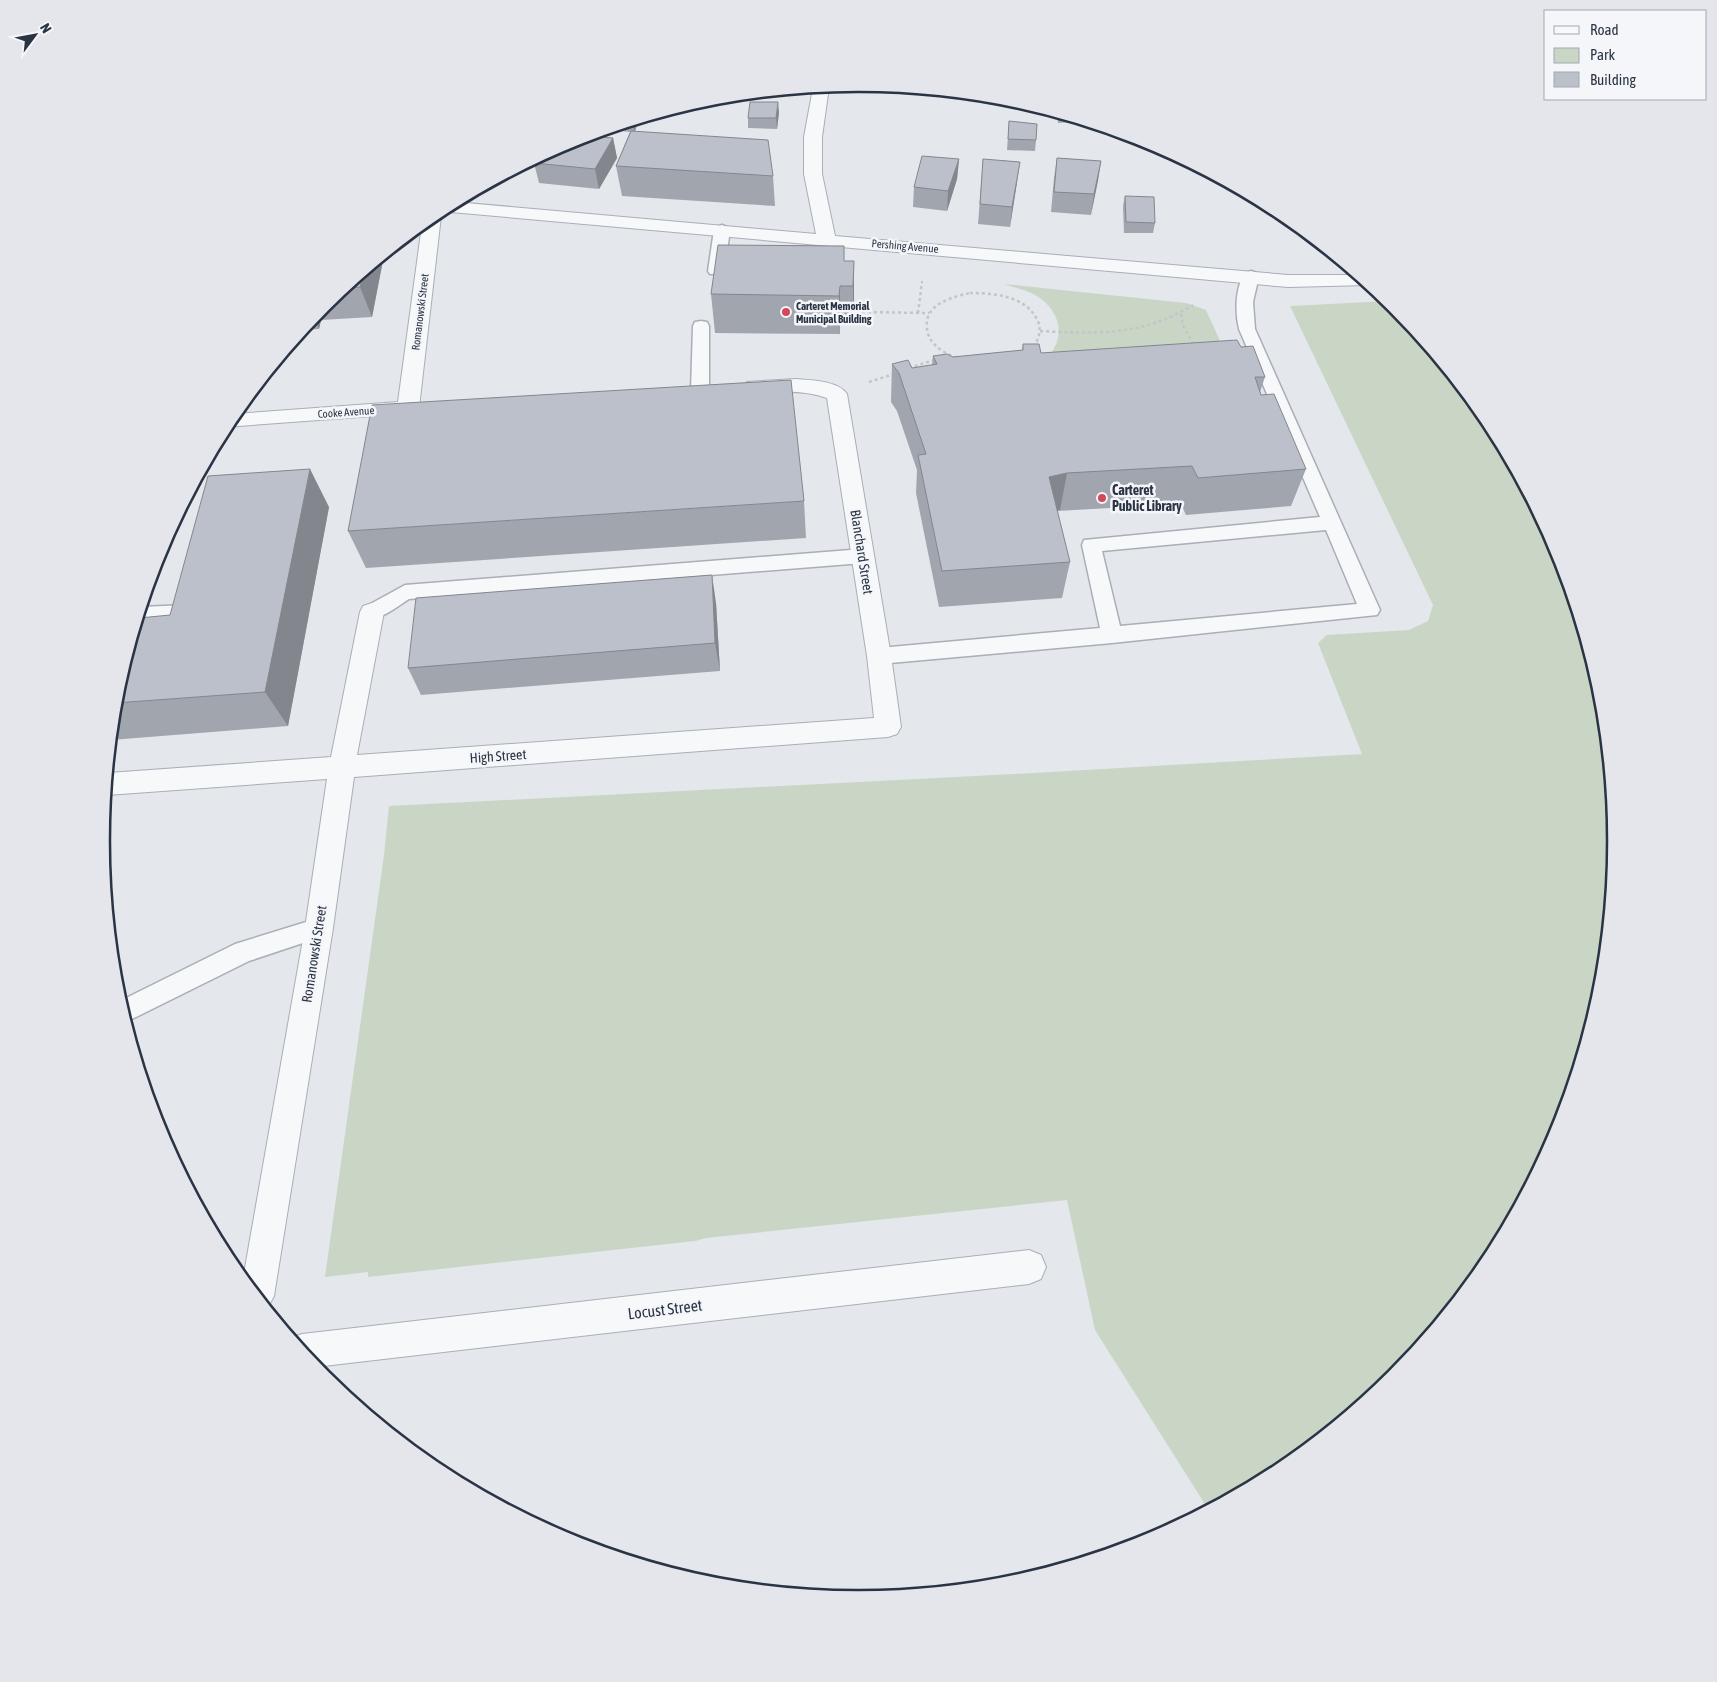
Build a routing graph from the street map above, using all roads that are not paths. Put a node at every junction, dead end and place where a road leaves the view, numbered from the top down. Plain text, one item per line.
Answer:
1 (820, 94) edge
2 (460, 208) edge
3 (431, 227) edge
4 (722, 230) junction
5 (826, 239) junction
6 (716, 271) edge
7 (1251, 276) junction
8 (1355, 281) edge
9 (701, 326) dead end
10 (709, 390) joint
11 (418, 407) joint
12 (239, 420) edge
13 (1332, 523) junction
14 (863, 556) junction
15 (185, 612) edge
16 (372, 612) joint
17 (146, 615) edge
18 (1112, 635) junction
19 (879, 656) junction
20 (888, 727) joint
21 (342, 767) junction
22 (113, 784) edge
23 (318, 928) junction
24 (129, 1009) edge
25 (1029, 1267) dead end
26 (258, 1288) edge
27 (310, 1350) edge

1 - 5 street
2 - 4 street, Pershing Avenue
3 - 11 street, Romanowski Street
4 - 5 street, Pershing Avenue
4 - 6 lane
5 - 7 street, Pershing Avenue
7 - 8 street, Pershing Avenue
7 - 13 lane
9 - 10 lane
10 - 14 street, Blanchard Street
11 - 12 street, Cooke Avenue
13 - 18 lane
13 - 18 lane
14 - 16 lane
14 - 19 street, Blanchard Street
15 - 17 lane
16 - 21 street, Romanowski Street
18 - 19 lane
19 - 20 street, Blanchard Street
20 - 21 street, High Street
21 - 22 street, High Street
21 - 23 street, Romanowski Street
23 - 24 lane
23 - 26 street, Romanowski Street
25 - 27 street, Locust Street

